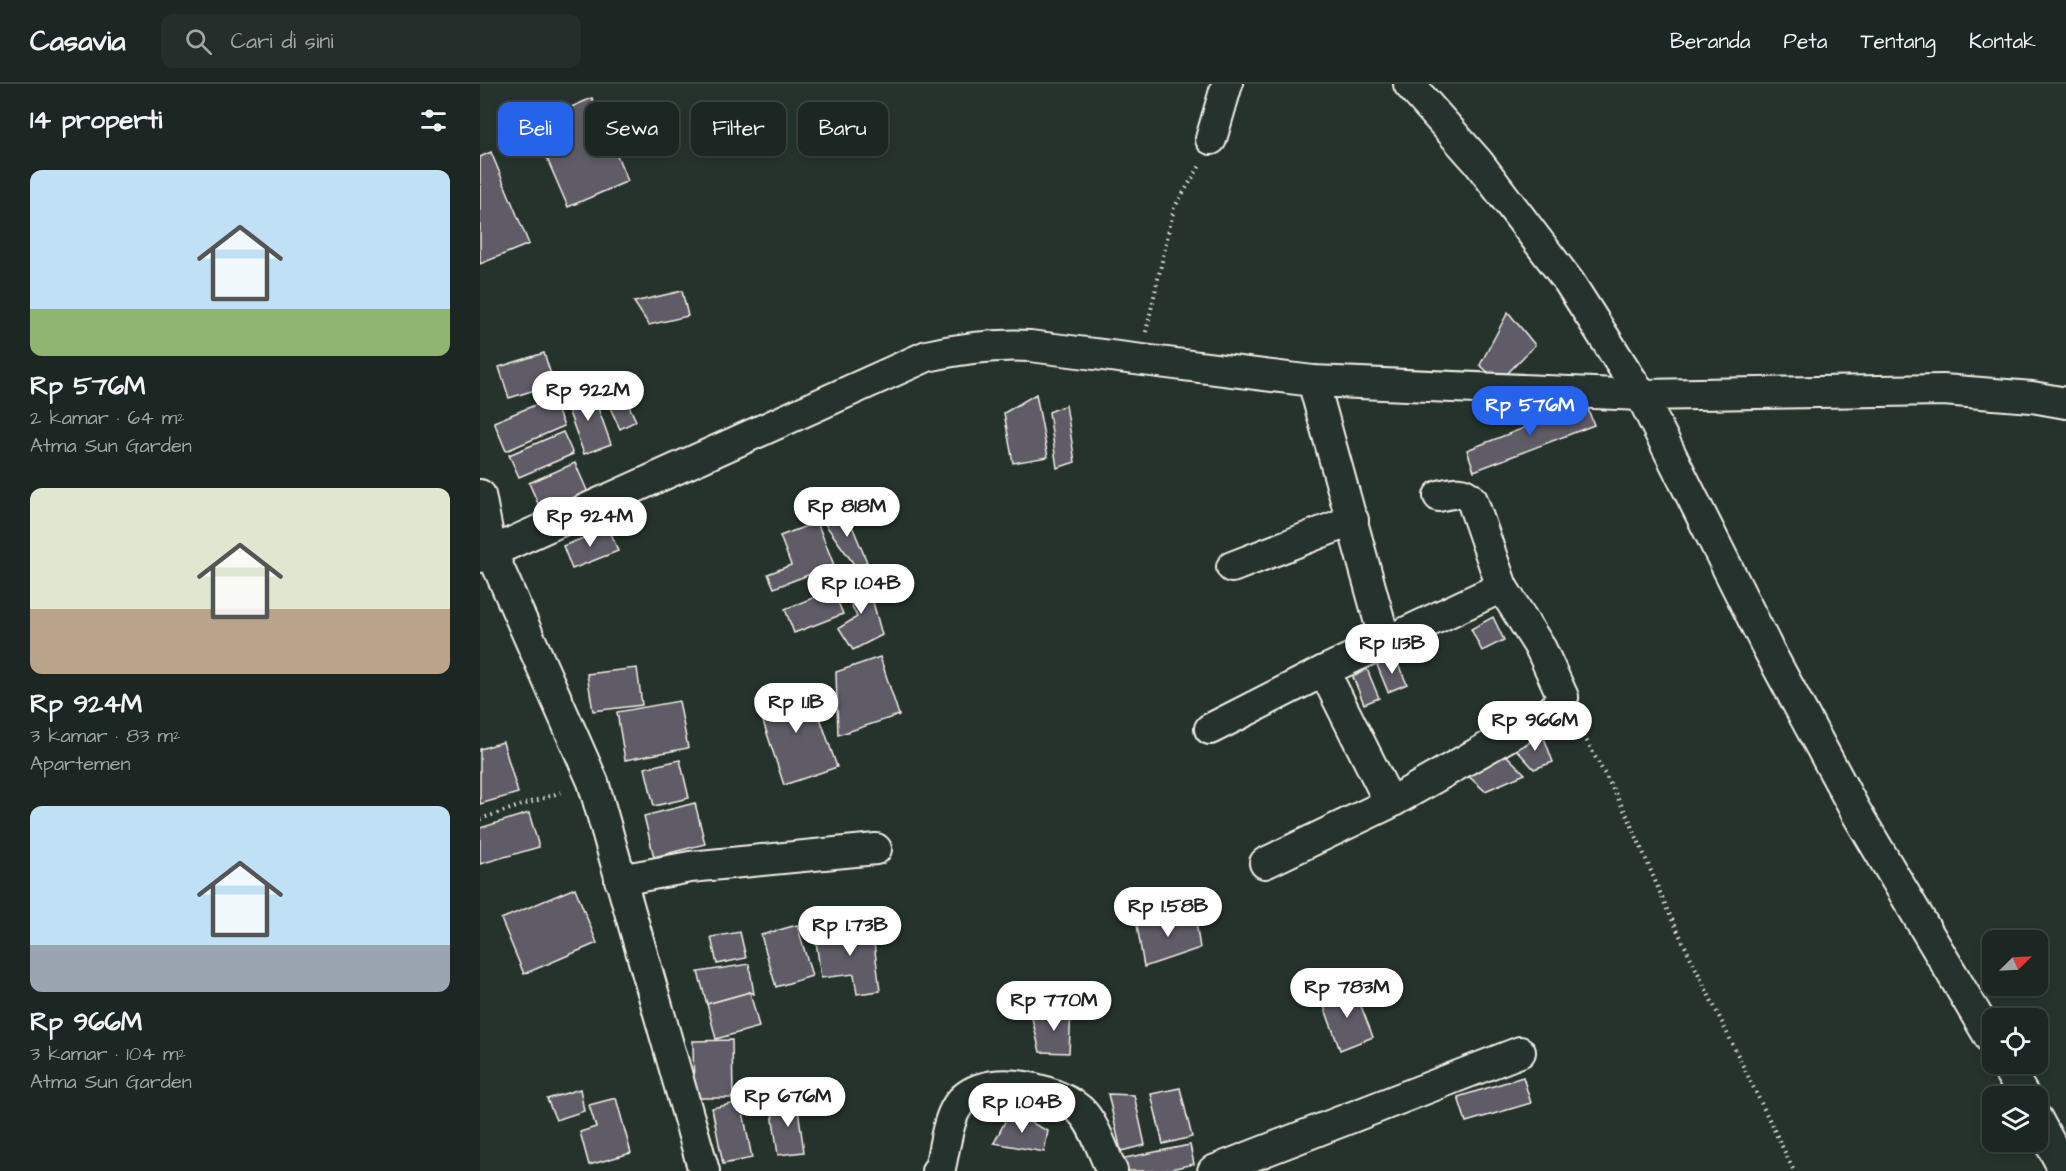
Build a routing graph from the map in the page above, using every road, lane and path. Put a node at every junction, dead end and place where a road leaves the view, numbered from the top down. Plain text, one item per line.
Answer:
1 (1227, 84) edge
2 (1409, 84) edge
3 (1211, 139) joint
4 (1140, 359) junction
5 (1313, 381) junction
6 (1641, 395) junction
7 (2066, 403) edge
8 (480, 495) edge
9 (1439, 496) dead end
10 (1353, 520) junction
11 (485, 554) edge
12 (1232, 567) dead end
13 (1502, 587) junction
14 (1385, 641) junction
15 (1324, 671) junction
16 (1563, 698) junction
17 (1210, 729) dead end
18 (593, 782) junction
19 (1390, 803) junction
20 (480, 819) edge
21 (876, 849) dead end
22 (1264, 862) dead end
23 (620, 880) junction
24 (1982, 1024) edge
25 (1520, 1052) dead end
26 (2048, 1139) edge
27 (704, 1171) edge
28 (937, 1171) edge
29 (1112, 1171) edge
30 (1214, 1171) edge
31 (1794, 1171) edge
32 (2065, 1171) edge

1 - 3 street
2 - 6 street
3 - 4 path
4 - 5 street
4 - 11 street
5 - 6 street
5 - 10 street
6 - 7 street
6 - 24 street
8 - 11 street
9 - 13 street
10 - 12 street
10 - 14 street
11 - 18 street
13 - 14 street
13 - 16 street
14 - 15 street
15 - 17 street
15 - 19 street
16 - 19 street
16 - 31 path
18 - 20 path
18 - 23 street
19 - 22 street
21 - 23 street
23 - 27 street
25 - 30 street
26 - 32 street
28 - 29 street

